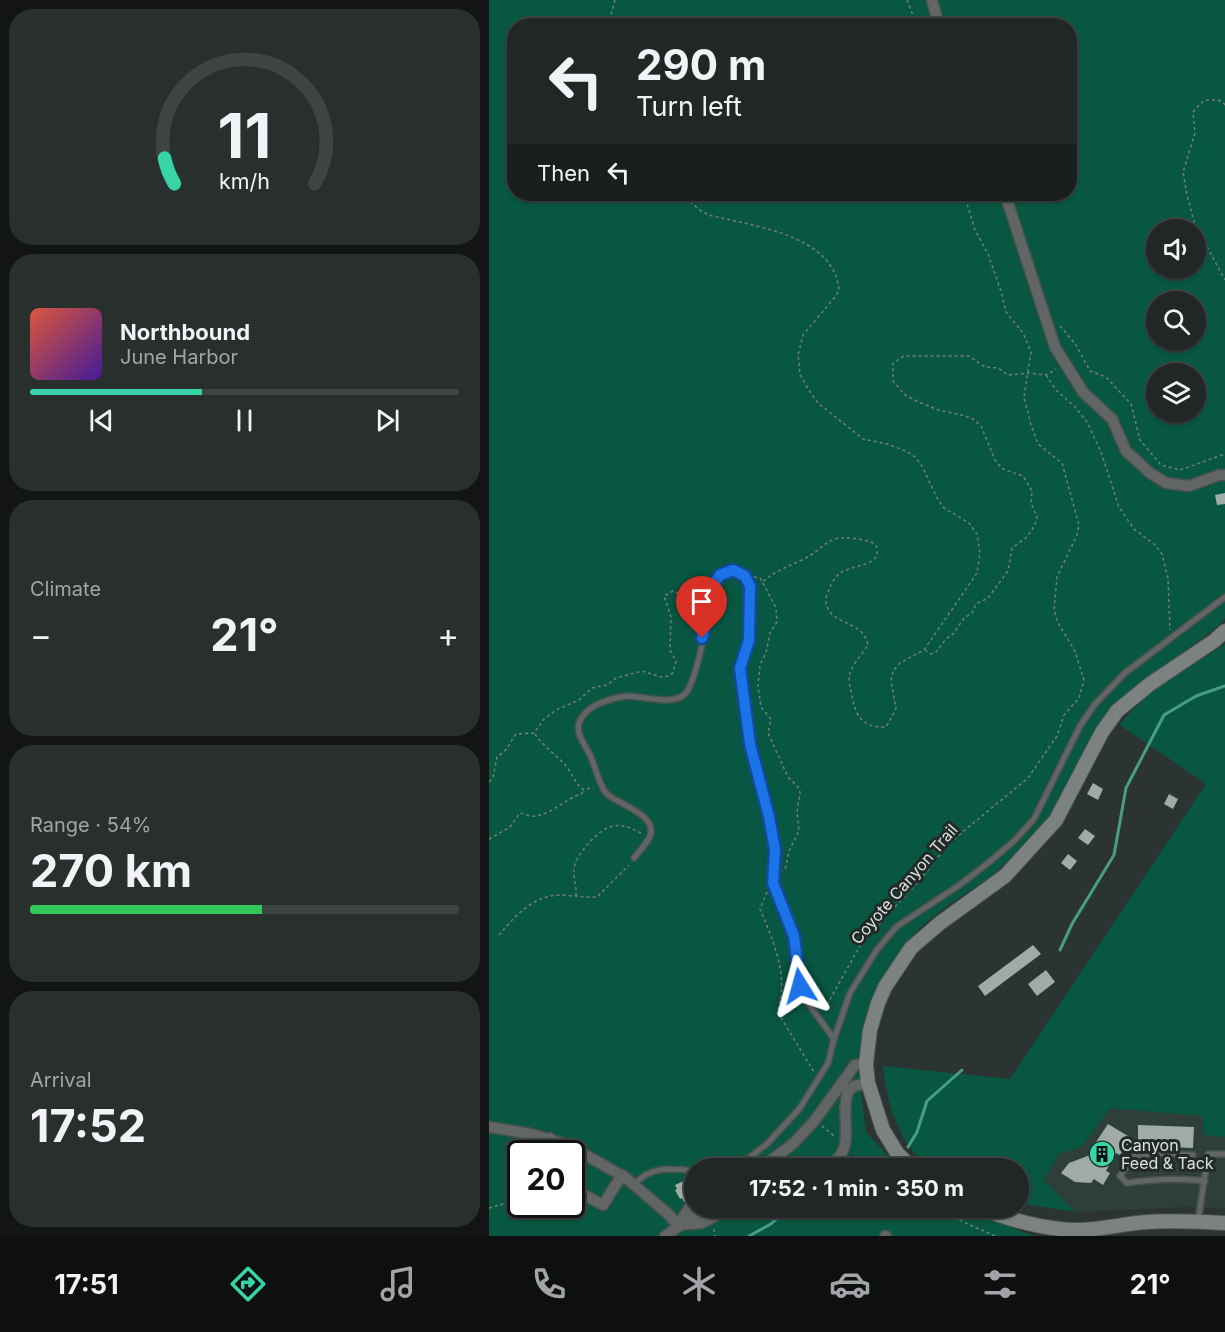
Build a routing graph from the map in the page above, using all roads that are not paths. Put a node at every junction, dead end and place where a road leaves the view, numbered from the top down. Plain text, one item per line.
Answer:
1 (932, 0) edge
2 (937, 18) edge
3 (1007, 201) edge
4 (1225, 475) edge
5 (1225, 597) edge
6 (1225, 631) edge
7 (634, 858) road end
8 (834, 1039) junction
9 (866, 1064) junction
10 (870, 1088) junction
11 (833, 1093) junction
12 (846, 1101) junction
13 (489, 1127) edge
14 (550, 1138) joint
15 (1225, 1154) edge
16 (1193, 1155) dead end
17 (749, 1158) edge
18 (774, 1158) edge
19 (838, 1158) edge
20 (902, 1158) edge
21 (684, 1170) edge
22 (622, 1175) junction
23 (1205, 1181) junction
24 (635, 1184) junction
25 (585, 1195) edge
26 (684, 1216) edge
27 (689, 1218) edge
28 (711, 1218) edge
29 (1011, 1218) edge
30 (1198, 1222) junction
31 (1225, 1224) edge
32 (678, 1225) junction
33 (665, 1236) edge

1 - 2 street
3 - 4 street
5 - 8 lane
6 - 9 main road
7 - 8 lane
8 - 17 lane
9 - 10 main road
9 - 11 street
10 - 12 street
10 - 20 main road
11 - 12 street
11 - 18 street
12 - 19 street
13 - 14 street
14 - 22 street
15 - 23 lane
16 - 23 lane
21 - 24 lane
22 - 24 street
22 - 25 street
23 - 30 lane
24 - 32 street
26 - 32 street
27 - 32 street
28 - 32 street
29 - 30 main road
30 - 31 main road
32 - 33 street

